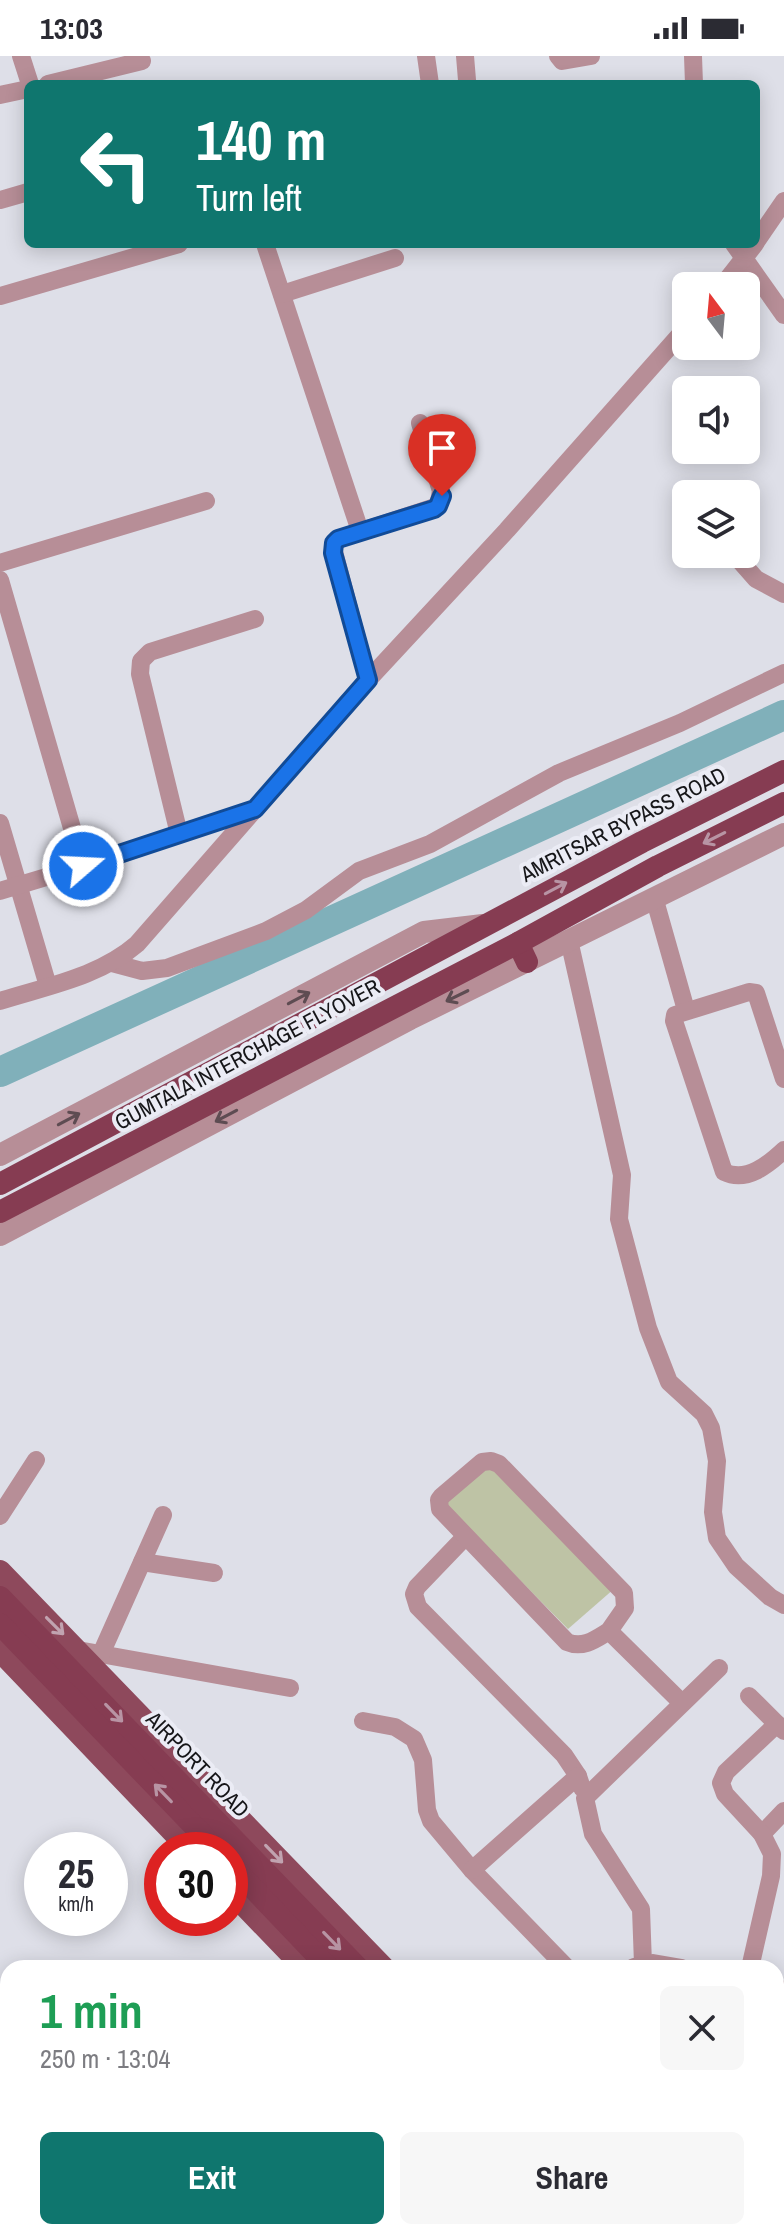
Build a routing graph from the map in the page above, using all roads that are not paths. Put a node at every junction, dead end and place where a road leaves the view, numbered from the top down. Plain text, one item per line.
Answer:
1 (21, 56) edge
2 (426, 56) edge
3 (465, 56) edge
4 (558, 56) edge
5 (591, 56) edge
6 (693, 56) edge
7 (142, 61) dead end
8 (27, 80) edge
9 (64, 80) edge
10 (429, 80) edge
11 (467, 80) dead end
12 (694, 80) edge
13 (24, 88) edge
14 (0, 95) edge
15 (24, 193) edge
16 (0, 200) edge
17 (784, 201) edge
18 (760, 231) edge
19 (165, 248) edge
20 (266, 248) edge
21 (747, 248) edge
22 (395, 258) dead end
23 (731, 272) edge
24 (282, 294) junction
25 (0, 296) edge
26 (784, 315) edge
27 (672, 344) edge
28 (420, 423) dead end
29 (206, 501) dead end
30 (360, 531) junction
31 (0, 563) edge
32 (746, 568) edge
33 (0, 580) edge
34 (784, 594) edge
35 (255, 619) dead end
36 (784, 673) edge
37 (368, 680) junction
38 (784, 771) edge
39 (784, 803) edge
40 (255, 809) junction
41 (0, 823) edge
42 (179, 834) junction
43 (784, 834) edge
44 (83, 866) junction
45 (9, 888) edge
46 (654, 897) junction
47 (487, 925) junction
48 (569, 940) junction
49 (522, 952) junction
50 (112, 963) junction
51 (48, 986) junction
52 (0, 1001) edge
53 (686, 1010) junction
54 (784, 1079) edge
55 (784, 1150) edge
56 (0, 1155) edge
57 (0, 1184) edge
58 (0, 1212) edge
59 (0, 1235) edge
60 (36, 1460) dead end
61 (163, 1515) dead end
62 (0, 1516) edge
63 (465, 1537) junction
64 (142, 1562) junction
65 (0, 1571) edge
66 (214, 1573) dead end
67 (0, 1597) edge
68 (784, 1605) edge
69 (0, 1624) edge
70 (609, 1631) junction
71 (0, 1651) edge
72 (90, 1652) junction
73 (719, 1668) dead end
74 (290, 1688) dead end
75 (749, 1696) dead end
76 (682, 1703) junction
77 (363, 1721) dead end
78 (780, 1728) edge
79 (578, 1776) junction
80 (585, 1798) junction
81 (784, 1811) edge
82 (173, 1832) edge
83 (200, 1832) edge
84 (762, 1834) junction
85 (472, 1870) junction
86 (778, 1877) edge
87 (248, 1883) edge
88 (248, 1910) edge
89 (296, 1960) edge
90 (321, 1960) edge
91 (350, 1960) edge
92 (377, 1960) edge
93 (559, 1960) edge
94 (637, 1960) edge
95 (752, 1960) edge

1 - 8 street
2 - 10 street
3 - 11 street
4 - 5 street
6 - 12 street
7 - 9 street
13 - 14 street
15 - 16 street
17 - 18 street
19 - 25 street
20 - 24 street
21 - 23 street
21 - 26 street
22 - 24 street
24 - 30 street
27 - 37 street
28 - 30 street
29 - 31 street
30 - 37 street
32 - 34 street
33 - 44 street
35 - 42 street
36 - 50 street
37 - 40 street
47 -> 38 highway, AMRITSAR BYPASS ROAD
39 -> 49 highway
40 - 42 street
40 - 50 street
41 - 45 street
42 - 44 street
43 - 46 street
44 - 45 street
45 - 51 street
46 - 48 street
46 - 53 street
56 -> 47 street
47 - 57 highway, GUMTALA INTERCHAGE FLYOVER
48 - 49 street
48 - 68 street
49 - 58 highway, GUMTALA INTERCHAGE FLYOVER
49 -> 59 street
50 - 51 street
51 - 52 street
53 - 54 street
53 - 55 street
60 - 62 street
61 - 64 street
63 - 70 street
63 - 70 street
63 - 79 street
64 - 66 street
64 - 72 street
65 -> 72 main road
67 -> 91 highway, AIRPORT ROAD
83 -> 69 highway, AIRPORT ROAD
70 - 76 street
71 - 82 main road
72 - 74 street
72 -> 92 main road
73 - 76 street
75 - 78 street
76 - 80 street
77 - 85 street
78 - 84 street
79 - 80 street
79 - 85 street
80 - 94 street
81 - 84 street
84 - 86 street
85 - 93 street
86 - 95 street
87 - 90 highway
88 - 89 main road

